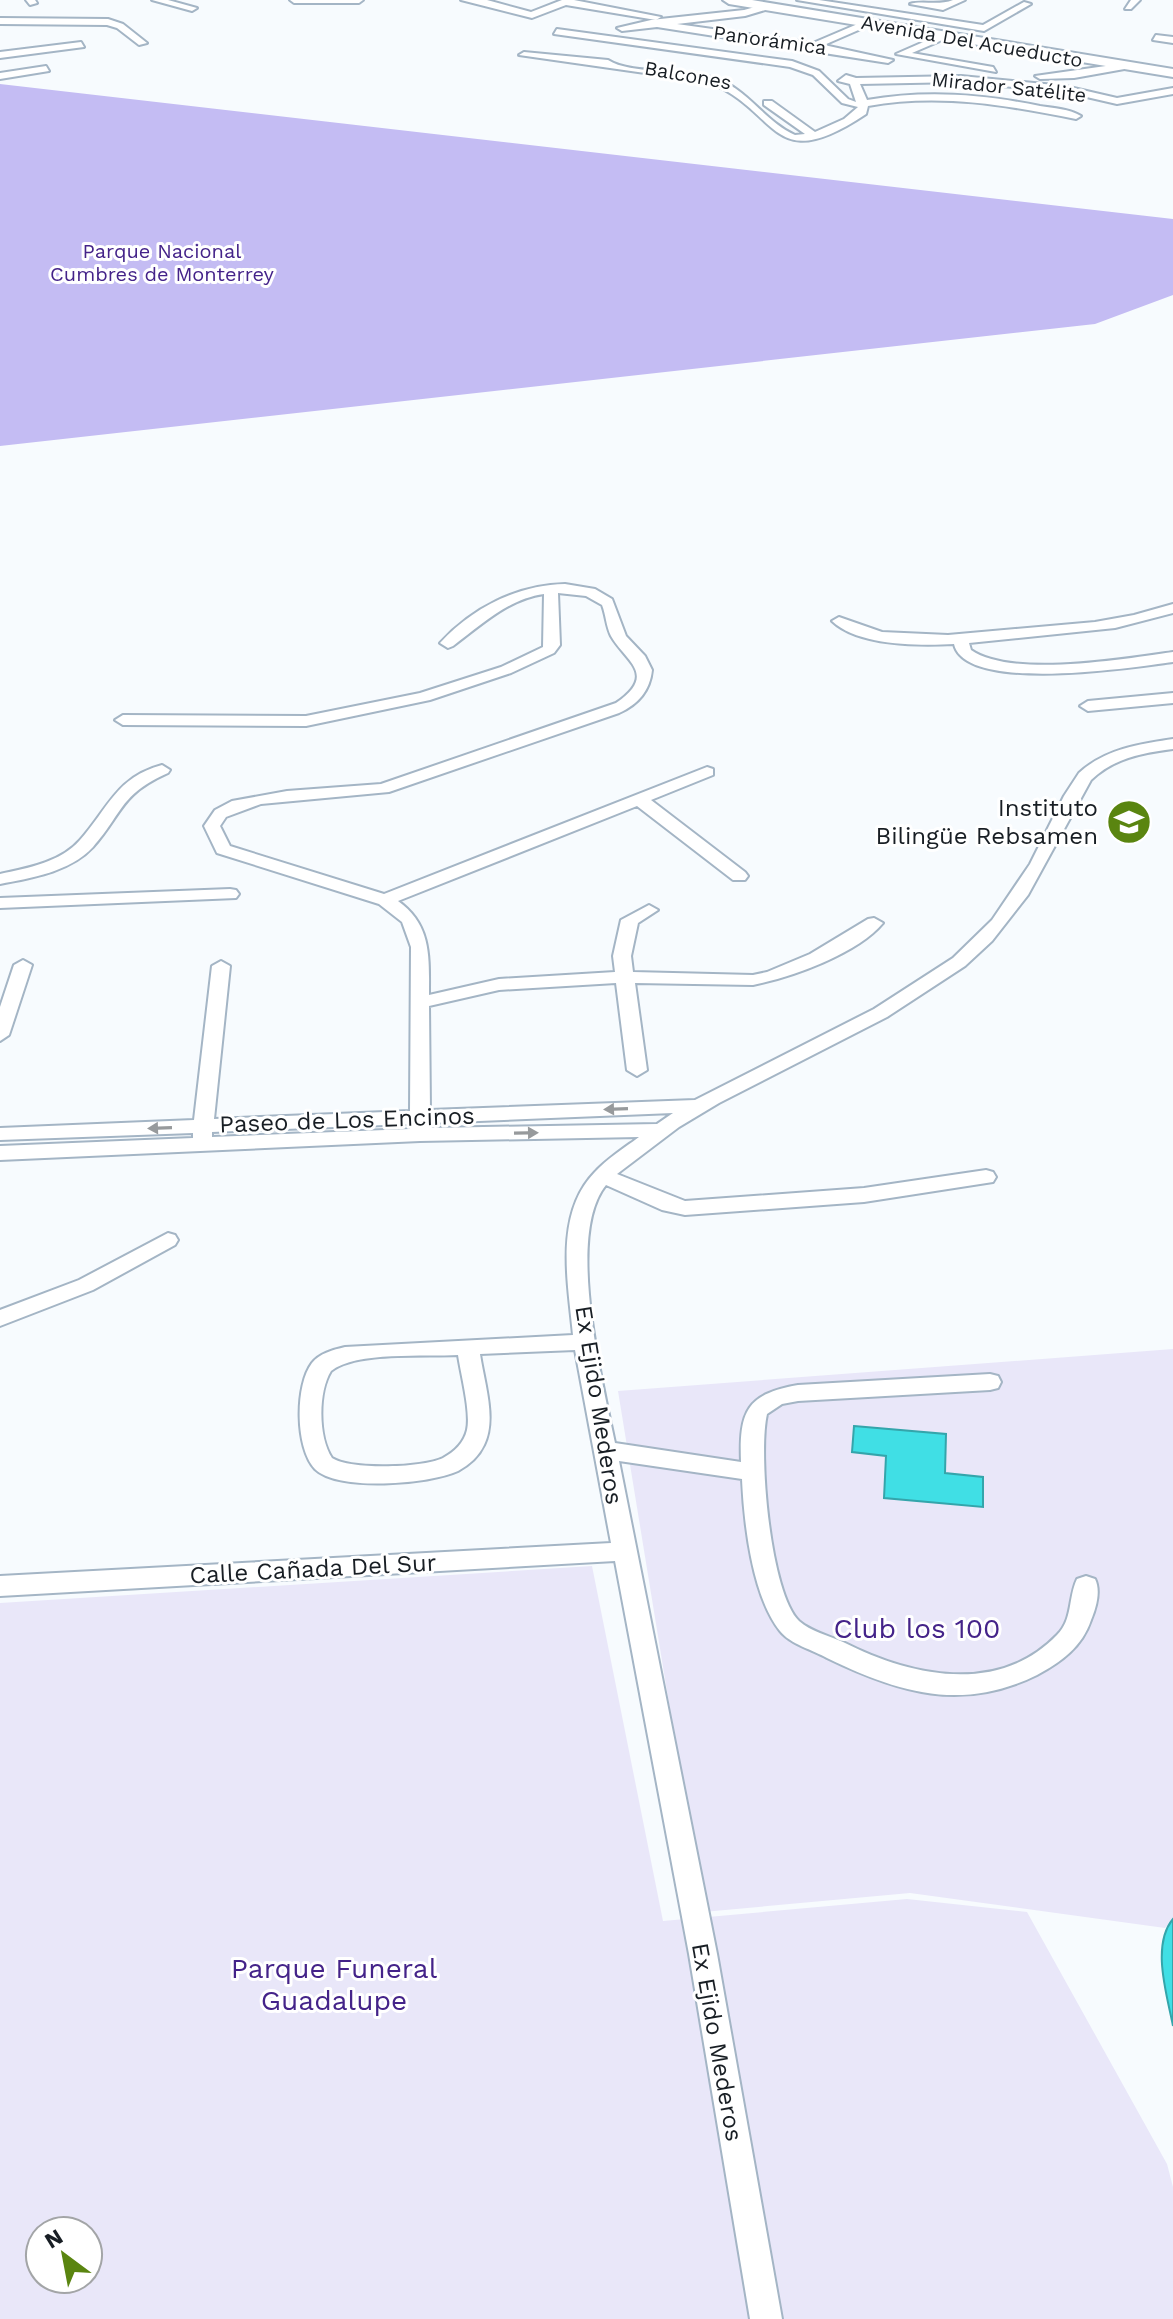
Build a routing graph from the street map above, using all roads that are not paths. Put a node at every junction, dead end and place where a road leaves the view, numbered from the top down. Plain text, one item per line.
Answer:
1 (156, 0) edge
2 (294, 0) edge
3 (359, 0) edge
4 (465, 0) edge
5 (478, 0) edge
6 (729, 0) edge
7 (752, 0) edge
8 (801, 0) edge
9 (1136, 0) edge
10 (323, 1) edge
11 (568, 1) edge
12 (906, 2) dead end
13 (957, 2) edge
14 (1027, 4) dead end
15 (769, 6) junction
16 (1128, 7) dead end
17 (192, 8) dead end
18 (672, 20) junction
19 (0, 21) edge
20 (651, 23) junction
21 (867, 23) junction
22 (622, 28) dead end
23 (557, 32) dead end
24 (944, 36) junction
25 (1156, 38) dead end
26 (1173, 40) edge
27 (142, 43) dead end
28 (81, 45) dead end
29 (814, 46) junction
30 (901, 54) junction
31 (0, 55) edge
32 (524, 55) dead end
33 (888, 60) junction
34 (594, 62) junction
35 (1127, 66) junction
36 (46, 69) dead end
37 (1171, 72) edge
38 (0, 76) edge
39 (849, 79) junction
40 (1173, 91) edge
41 (859, 105) junction
42 (1076, 116) dead end
43 (800, 123) junction
44 (813, 135) junction
45 (792, 138) junction
46 (551, 590) junction
47 (1173, 608) edge
48 (839, 621) dead end
49 (961, 639) junction
50 (448, 643) dead end
51 (1173, 657) edge
52 (1173, 698) edge
53 (1088, 706) dead end
54 (123, 720) dead end
55 (1173, 744) edge
56 (162, 770) dead end
57 (707, 772) dead end
58 (642, 801) junction
59 (739, 876) dead end
60 (0, 879) edge
61 (230, 894) dead end
62 (385, 900) junction
63 (0, 903) edge
64 (649, 910) dead end
65 (874, 923) dead end
66 (23, 965) dead end
67 (221, 966) dead end
68 (624, 977) junction
69 (420, 1003) junction
70 (0, 1035) edge
71 (637, 1070) dead end
72 (694, 1106) junction
73 (420, 1126) junction
74 (659, 1130) junction
75 (0, 1134) edge
76 (202, 1135) junction
77 (0, 1153) edge
78 (602, 1176) junction
79 (986, 1177) dead end
80 (168, 1240) dead end
81 (0, 1318) edge
82 (584, 1342) junction
83 (468, 1347) junction
84 (990, 1382) dead end
85 (603, 1450) junction
86 (753, 1472) junction
87 (625, 1551) junction
88 (0, 1586) edge
89 (1086, 1586) dead end
90 (766, 2319) edge

1 - 17 street
2 - 10 street
3 - 10 street
4 - 5 street
5 - 11 street
6 - 15 street, Avenida Del Acueducto
7 - 37 street, Avenida Del Acueducto
8 - 14 street, Avenida Del Acueducto
9 - 16 street
11 - 18 street
12 - 13 street
15 - 18 street
15 - 21 street, Avenida Del Acueducto
18 - 20 street
19 - 27 street
20 - 22 street
20 - 29 street, Panorámica
21 - 24 street, Avenida Del Acueducto
21 - 29 street
23 - 41 street
24 - 30 street
24 - 35 street, Avenida Del Acueducto
25 - 26 street
28 - 31 street
29 - 33 street, Panorámica
30 - 33 street
30 - 35 street
32 - 34 street, Balcones
33 - 39 street
34 - 43 street, Balcones
34 - 45 street, Balcones
35 - 37 street, Avenida Del Acueducto
36 - 38 street
39 - 40 street, Mirador Satélite
39 - 41 street
41 - 42 street
41 - 43 street
41 - 44 street
43 - 44 street, Balcones
43 - 45 street
44 - 45 street
46 - 50 street
46 - 54 street
46 - 62 street
47 - 49 street
48 - 49 street
49 - 51 street
52 - 53 street
55 - 72 street, Ex Ejido Mederos
56 - 60 street
57 - 58 street
58 - 59 street
58 - 62 street
61 - 63 street
62 - 69 street
64 - 68 street
65 - 68 street
66 - 70 street
67 - 76 street
68 - 69 street
68 - 71 street
69 - 73 street
72 -> 73 street, Paseo de Los Encinos
72 - 74 street, Ex Ejido Mederos
73 -> 74 street, Paseo de Los Encinos
73 - 76 street, Paseo de Los Encinos
74 - 78 street, Ex Ejido Mederos
76 -> 75 street, Paseo de Los Encinos
76 - 77 street, Paseo de Los Encinos
78 - 79 street
78 - 82 street, Ex Ejido Mederos
80 - 81 street
82 - 83 street
82 - 85 street, Ex Ejido Mederos
83 - 83 street
84 - 86 street
85 - 86 street
85 - 87 street, Ex Ejido Mederos
86 - 89 street
87 - 88 street, Calle Cañada Del Sur
87 - 90 street, Ex Ejido Mederos

